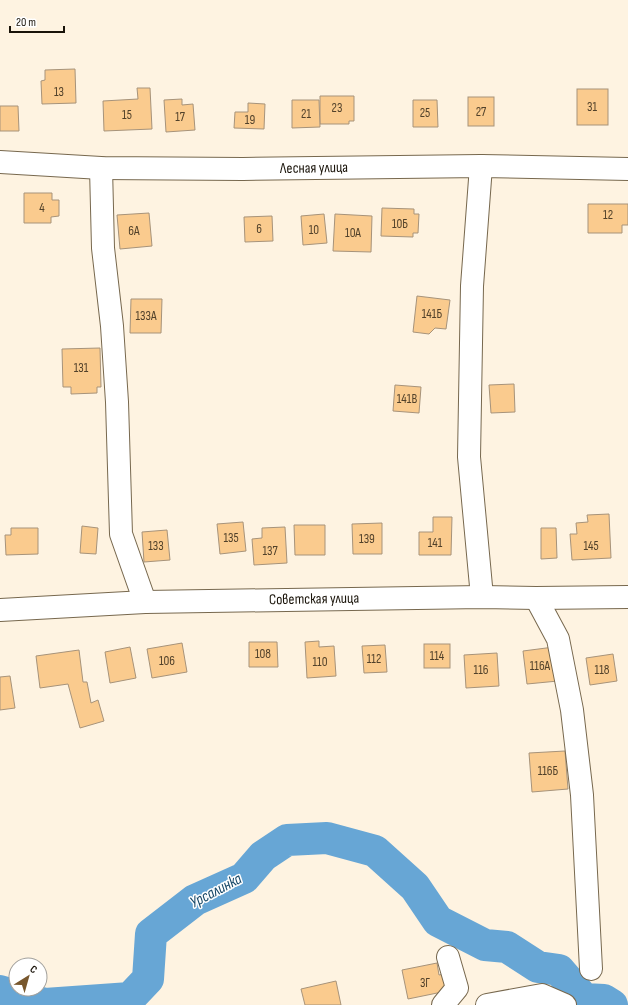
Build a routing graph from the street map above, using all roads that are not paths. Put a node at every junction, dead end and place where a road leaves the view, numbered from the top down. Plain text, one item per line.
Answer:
1 (0, 162) edge
2 (480, 166) junction
3 (101, 168) junction
4 (628, 169) edge
5 (482, 597) junction
6 (628, 597) edge
7 (536, 598) junction
8 (145, 602) junction
9 (0, 610) edge
10 (448, 957) dead end
11 (591, 969) dead end
12 (443, 1005) edge
13 (487, 1005) edge
14 (565, 1005) edge

1 - 3 street, Лесная улица
2 - 3 street, Лесная улица
2 - 4 street, Лесная улица
2 - 5 street
3 - 8 street
5 - 7 street, Советская улица
5 - 8 street, Советская улица
6 - 7 street, Советская улица
7 - 11 street
8 - 9 street, Советская улица
10 - 12 street
13 - 14 street

